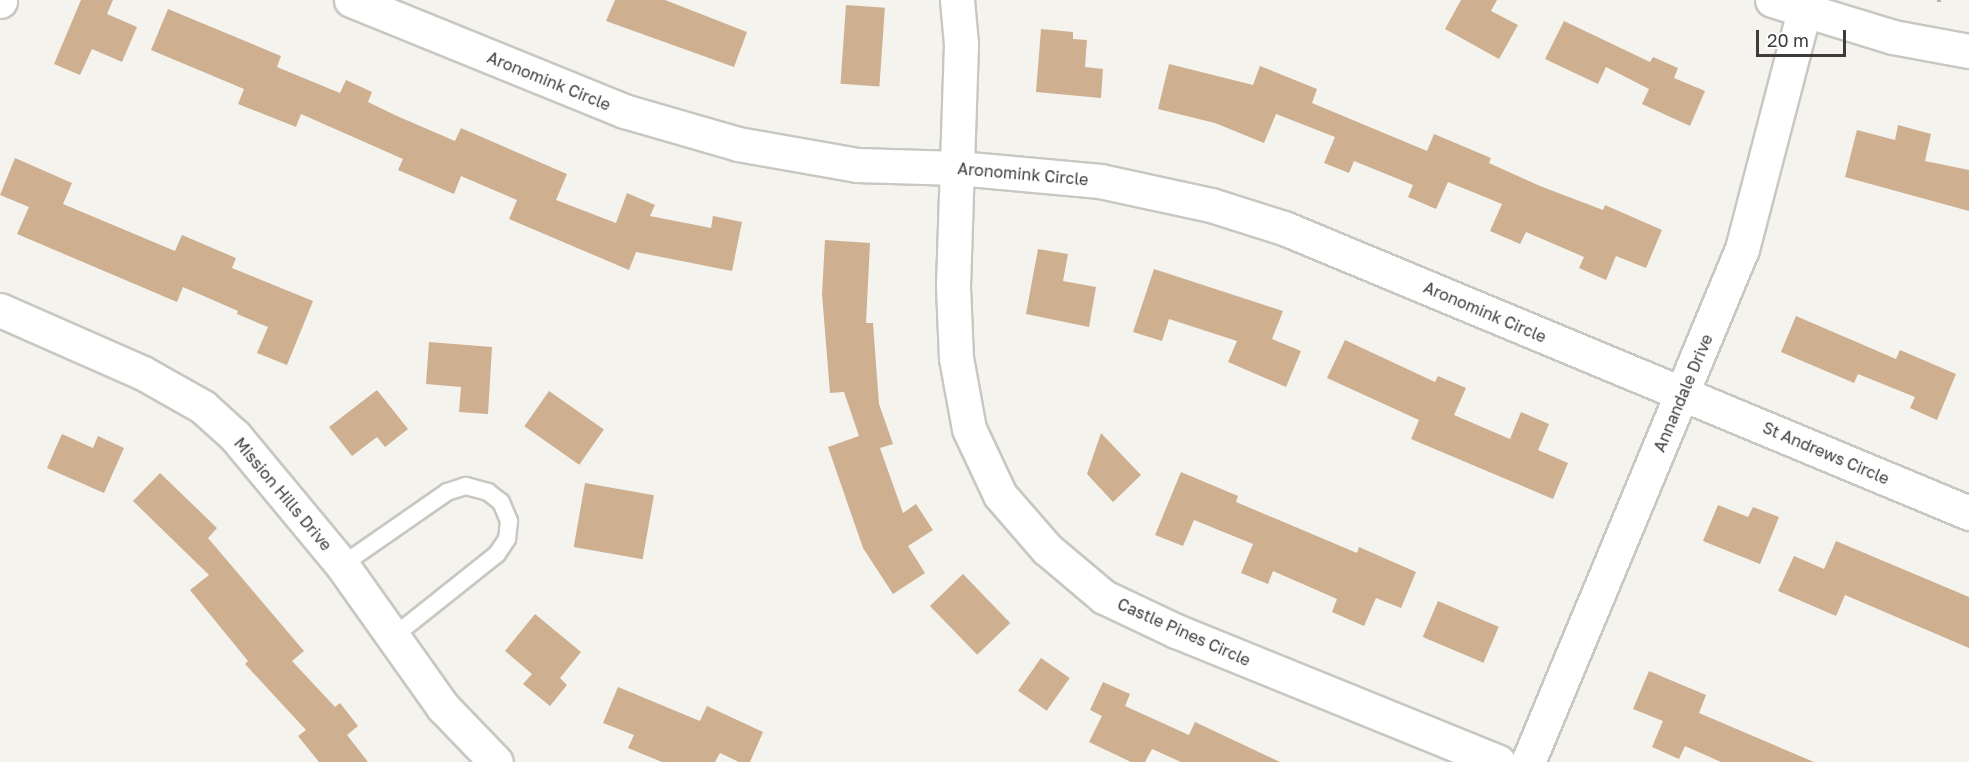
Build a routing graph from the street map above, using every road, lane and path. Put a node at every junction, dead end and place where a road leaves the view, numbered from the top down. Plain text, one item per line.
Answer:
1 (351, 0) edge
2 (957, 0) edge
3 (1772, 0) edge
4 (1936, 0) edge
5 (1946, 0) edge
6 (1806, 6) edge
7 (1969, 51) edge
8 (958, 168) junction
9 (0, 310) edge
10 (1683, 394) junction
11 (1969, 513) edge
12 (342, 565) junction
13 (394, 636) junction
14 (496, 762) edge
15 (1498, 762) edge
16 (1528, 762) edge

1 - 8 street, Aronomink Circle
2 - 8 street, Castle Pines Circle
3 - 6 street
4 - 5 path
6 - 7 street
6 - 10 street, Annandale Drive
8 - 10 street, Aronomink Circle
8 - 15 street, Castle Pines Circle
9 - 12 street, Mission Hills Drive
10 - 11 street, St Andrews Circle
10 - 16 street, Annandale Drive
12 - 13 street, Mission Hills Drive
12 - 13 lane
13 - 14 street, Mission Hills Drive

